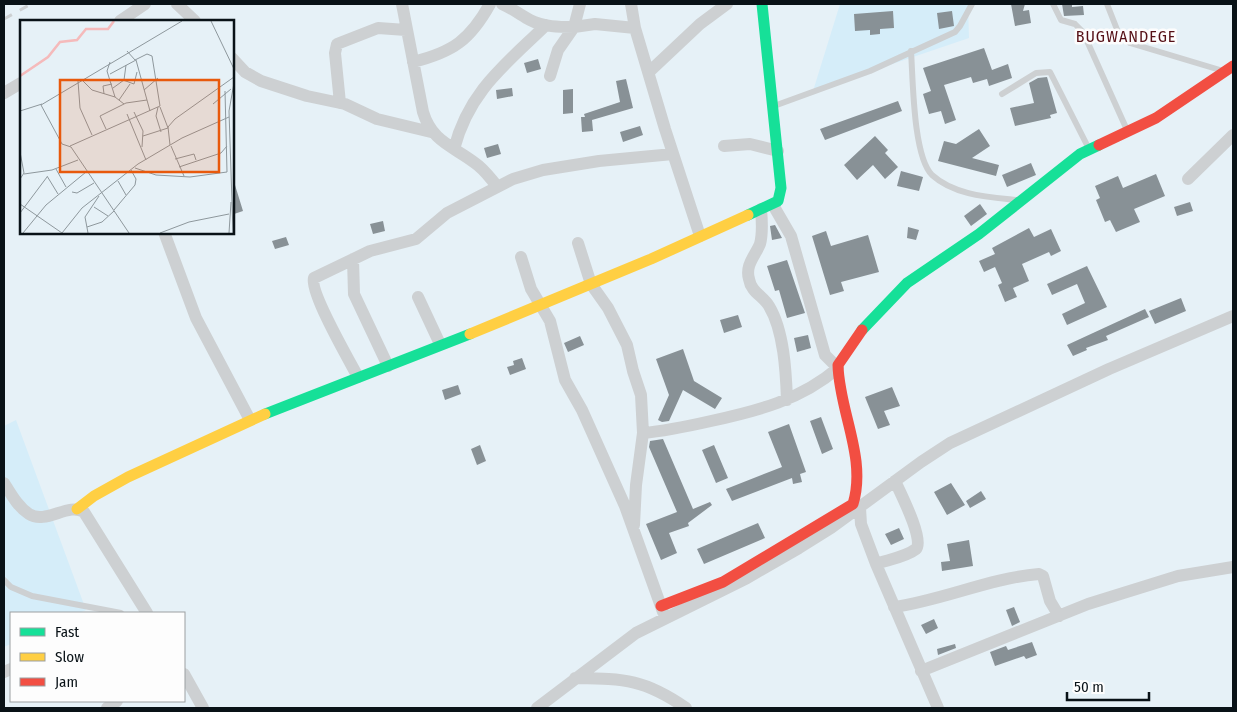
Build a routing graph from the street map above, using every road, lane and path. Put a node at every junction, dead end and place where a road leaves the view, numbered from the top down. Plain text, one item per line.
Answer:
1 (177, 4) edge
2 (402, 4) edge
3 (490, 4) edge
4 (502, 4) edge
5 (580, 4) edge
6 (631, 4) edge
7 (727, 4) edge
8 (762, 4) edge
9 (972, 4) edge
10 (1053, 4) edge
11 (1107, 4) edge
12 (143, 5) edge
13 (121, 20) edge
14 (140, 20) edge
15 (194, 20) edge
16 (546, 25) junction
17 (574, 27) junction
18 (635, 28) junction
19 (406, 30) junction
20 (912, 52) junction
21 (234, 60) edge
22 (412, 62) junction
23 (1229, 69) edge
24 (649, 72) junction
25 (550, 76) dead end
26 (20, 84) edge
27 (4, 93) edge
28 (1002, 94) dead end
29 (340, 103) junction
30 (773, 106) junction
31 (1128, 131) junction
32 (431, 132) junction
33 (1233, 135) edge
34 (724, 146) dead end
35 (1089, 148) junction
36 (454, 149) junction
37 (778, 151) junction
38 (673, 154) junction
39 (1188, 179) dead end
40 (497, 186) junction
41 (1020, 201) junction
42 (767, 207) junction
43 (165, 234) edge
44 (700, 236) junction
45 (578, 243) dead end
46 (521, 257) dead end
47 (353, 259) junction
48 (591, 284) junction
49 (418, 297) dead end
50 (539, 306) junction
51 (1233, 316) edge
52 (440, 344) junction
53 (388, 366) junction
54 (838, 368) junction
55 (358, 378) junction
56 (787, 400) junction
57 (250, 420) junction
58 (643, 434) junction
59 (896, 481) junction
60 (4, 483) edge
61 (860, 508) junction
62 (77, 509) junction
63 (634, 530) junction
64 (876, 564) junction
65 (1233, 567) edge
66 (4, 580) edge
67 (894, 607) junction
68 (663, 611) junction
69 (116, 612) edge
70 (146, 612) edge
71 (1059, 616) junction
72 (921, 671) junction
73 (185, 676) edge
74 (575, 678) junction
75 (552, 703) edge
76 (203, 708) edge
77 (537, 708) edge
78 (686, 708) edge
79 (938, 708) edge

1 - 15 street
2 - 19 street
3 - 22 street
4 - 16 street
5 - 17 street
6 - 18 street
7 - 24 street
8 - 30 street
9 - 20 lane
10 - 31 lane
11 - 23 lane
12 - 13 street
12 - 14 street
16 - 17 street
16 - 36 street
17 - 18 street
17 - 25 street
18 - 24 street
19 - 22 street
19 - 29 street
20 - 30 lane
20 - 41 lane
21 - 29 street
22 - 32 street
23 - 31 street
24 - 38 street
26 - 27 street
28 - 35 lane
29 - 32 street
30 - 37 street
31 - 35 street
32 - 36 street
33 - 39 street
34 - 37 street
35 - 41 street
36 - 40 street
37 - 42 street
38 - 40 street
38 - 44 street
40 - 47 street
41 - 54 street
42 - 44 street
42 - 54 street
42 - 56 street
43 - 57 street
44 - 48 street
45 - 48 street
46 - 50 street
47 - 53 street
47 - 55 street
48 - 50 street
48 - 58 street
49 - 52 street
50 - 52 street
50 - 63 street
51 - 59 street
52 - 53 street
53 - 55 street
54 - 56 street
54 - 68 street
55 - 57 street
56 - 58 street
57 - 62 street
58 - 63 street
59 - 61 street
59 - 64 street
60 - 62 street
61 - 64 street
61 - 68 street
62 - 70 street
63 - 68 street
64 - 67 street
65 - 71 street
66 - 69 lane
67 - 71 street
67 - 72 street
68 - 74 street
71 - 72 street
72 - 79 street
73 - 76 street
74 - 75 street
74 - 78 street
75 - 77 street

